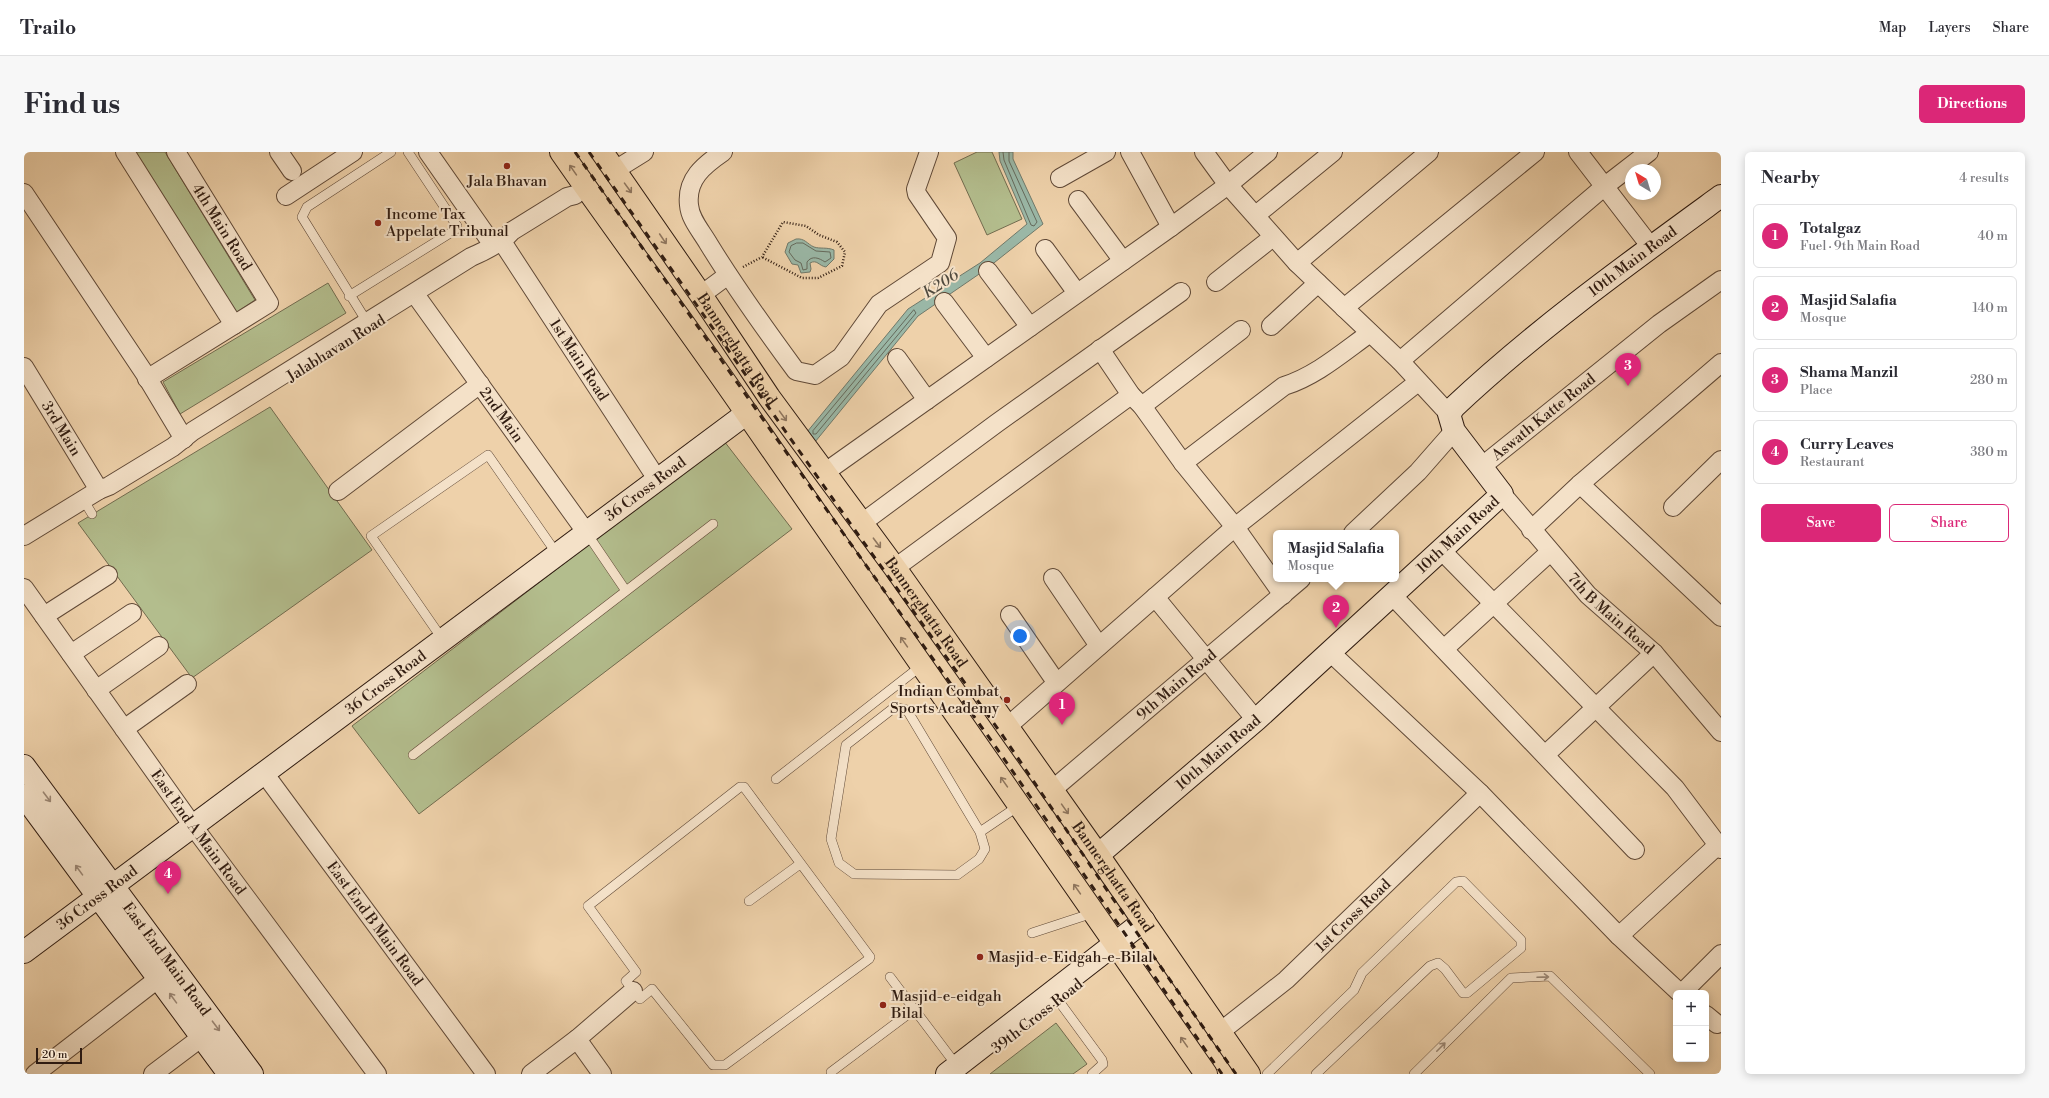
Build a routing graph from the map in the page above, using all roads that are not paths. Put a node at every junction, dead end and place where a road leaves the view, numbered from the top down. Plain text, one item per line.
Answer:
1 (125, 152) edge
2 (176, 152) edge
3 (279, 152) edge
4 (353, 152) edge
5 (391, 152) edge
6 (408, 152) edge
7 (428, 152) edge
8 (561, 152) edge
9 (602, 152) edge
10 (644, 152) edge
11 (723, 152) edge
12 (929, 152) edge
13 (1106, 152) edge
14 (1130, 152) edge
15 (1204, 152) edge
16 (1268, 152) edge
17 (1333, 152) edge
18 (1429, 152) edge
19 (1535, 152) edge
20 (1578, 152) edge
21 (1649, 152) edge
22 (615, 170) junction
23 (292, 171) dead end
24 (1060, 178) dead end
25 (1228, 185) junction
26 (1605, 186) junction
27 (580, 191) junction
28 (24, 193) edge
29 (286, 196) dead end
30 (1721, 196) edge
31 (1078, 200) dead end
32 (1256, 215) junction
33 (1171, 227) junction
34 (1274, 237) junction
35 (497, 243) junction
36 (1651, 247) junction
37 (1045, 249) dead end
38 (1123, 261) junction
39 (1297, 263) junction
40 (988, 271) dead end
41 (728, 275) junction
42 (1721, 280) edge
43 (1216, 282) dead end
44 (1318, 283) junction
45 (1181, 292) dead end
46 (1077, 293) junction
47 (701, 295) junction
48 (349, 296) junction
49 (417, 296) junction
50 (944, 302) dead end
51 (1344, 308) junction
52 (367, 322) junction
53 (234, 325) junction
54 (1271, 326) dead end
55 (1030, 327) junction
56 (1242, 330) dead end
57 (1370, 333) junction
58 (1100, 349) junction
59 (897, 358) dead end
60 (986, 358) junction
61 (1400, 361) junction
62 (1721, 363) edge
63 (24, 367) edge
64 (147, 379) junction
65 (1418, 382) junction
66 (480, 384) junction
67 (927, 400) junction
68 (1137, 401) junction
69 (747, 413) junction
70 (1451, 423) junction
71 (184, 439) junction
72 (1721, 460) edge
73 (1184, 464) junction
74 (1481, 467) junction
75 (824, 473) junction
76 (657, 479) junction
77 (1580, 484) junction
78 (99, 490) junction
79 (338, 491) dead end
80 (1502, 494) junction
81 (1673, 507) dead end
82 (713, 524) dead end
83 (862, 524) junction
84 (1235, 527) junction
85 (1356, 530) edge
86 (1531, 530) junction
87 (26, 531) edge
88 (586, 532) junction
89 (1441, 550) junction
90 (1550, 552) junction
91 (557, 554) junction
92 (895, 568) junction
93 (108, 574) dead end
94 (1053, 578) dead end
95 (1273, 581) edge
96 (1274, 582) edge
97 (1298, 582) edge
98 (24, 588) edge
99 (626, 591) junction
100 (1391, 594) junction
101 (1283, 595) junction
102 (1155, 597) junction
103 (1494, 604) junction
104 (132, 613) dead end
105 (1010, 615) dead end
106 (44, 616) junction
107 (1721, 617) edge
108 (443, 640) junction
109 (159, 646) dead end
110 (1099, 646) junction
111 (1444, 649) junction
112 (1330, 652) junction
113 (1654, 653) junction
114 (71, 654) junction
115 (1207, 659) junction
116 (920, 666) junction
117 (1056, 682) junction
118 (187, 684) dead end
119 (96, 690) junction
120 (1595, 707) junction
121 (1256, 720) junction
122 (1008, 726) junction
123 (124, 729) junction
124 (1721, 732) edge
125 (413, 755) dead end
126 (1545, 755) junction
127 (24, 766) edge
128 (264, 773) junction
129 (776, 779) dead end
130 (1052, 790) junction
131 (1480, 793) junction
132 (24, 796) edge
133 (1020, 805) junction
134 (193, 826) junction
135 (980, 832) junction
136 (1720, 847) edge
137 (1635, 850) dead end
138 (1098, 854) junction
139 (800, 864) junction
140 (106, 891) junction
141 (749, 900) dead end
142 (1093, 913) junction
143 (1147, 925) junction
144 (1032, 933) dead end
145 (1618, 936) junction
146 (1118, 947) junction
147 (24, 952) edge
148 (1721, 954) edge
149 (890, 977) dead end
150 (159, 978) junction
151 (633, 990) junction
152 (1678, 990) edge
153 (1684, 990) edge
154 (1058, 1000) junction
155 (915, 1009) junction
156 (1220, 1032) junction
157 (202, 1037) junction
158 (577, 1040) junction
159 (956, 1071) edge
160 (832, 1072) dead end
161 (35, 1074) edge
162 (153, 1074) edge
163 (229, 1074) edge
164 (252, 1074) edge
165 (377, 1074) edge
166 (486, 1074) edge
167 (531, 1074) edge
168 (602, 1074) edge
169 (1092, 1074) edge
170 (1206, 1074) edge
171 (1249, 1074) edge
172 (1267, 1074) edge
173 (1316, 1074) edge
174 (1414, 1074) edge
175 (1650, 1074) edge

1 - 53 street
2 - 53 street, 4th Main Road
3 - 23 street
4 - 29 street
5 - 48 lane
6 - 48 lane
7 - 35 street, 1st Main Road
27 -> 8 main road, Bannerghatta Road
9 - 22 main road, Bannerghatta Road
10 - 22 street
11 - 41 street
12 - 41 street
13 - 24 street
14 - 33 street
15 - 25 street
16 - 25 street
17 - 32 street
18 - 39 street
19 - 51 street
20 - 26 street
21 - 26 street
22 -> 47 main road, Bannerghatta Road
25 - 32 street
25 - 33 street
26 - 36 street
26 - 61 street
27 - 35 street, Jalabhavan Road
27 - 69 main road, Bannerghatta Road
28 - 64 street
30 - 36 street, 10th Main Road
31 - 38 street
32 - 34 street
33 - 38 street
34 - 39 street
34 - 43 street
35 - 49 street, Jalabhavan Road
35 - 52 street, Jalabhavan Road
35 - 76 street, 1st Main Road
36 - 70 street, 10th Main Road
37 - 46 street
38 - 46 street
39 - 44 street
40 - 55 street
41 - 47 street
42 - 74 street, Aswath Katte Road
44 - 51 street
44 - 54 street
45 - 58 street
46 - 55 street
47 -> 75 main road, Bannerghatta Road
48 - 52 lane
49 - 66 street, 2nd Main
49 - 71 street, Jalabhavan Road
50 - 60 street
51 - 57 street
52 - 71 street, Jalabhavan Road
53 - 64 street
55 - 60 street
56 - 68 street
57 - 61 street
57 - 73 street
58 - 68 street
58 - 83 street
59 - 67 street
60 - 67 street
61 - 65 street
62 - 77 street
63 - 78 street, 3rd Main
64 - 71 street
65 - 70 street
65 - 84 street
66 - 79 street
66 - 88 street, 2nd Main
67 - 75 street
68 - 73 street
68 - 92 street
69 - 76 street, 36 Cross Road
116 -> 69 main road, Bannerghatta Road
70 - 74 street, 10th Main Road
70 - 85 street
71 - 78 street, Jalabhavan Road
72 - 81 street
73 - 84 street
74 - 80 street, 10th Main Road
75 - 83 main road, Bannerghatta Road
76 - 88 street, 36 Cross Road
77 - 86 street
77 - 107 street
78 - 87 street, Jalabhavan Road
80 - 86 street, 7th B Main Road
80 - 89 street, 10th Main Road
82 - 99 lane
83 -> 92 main road, Bannerghatta Road
84 - 95 street
84 - 102 street
86 - 90 street, 7th B Main Road
88 - 91 street, 36 Cross Road
88 - 99 lane
89 - 100 street, 10th Main Road
89 - 103 street
90 - 103 street
90 - 113 street, 7th B Main Road
91 - 108 street, 36 Cross Road
91 - 108 lane
92 - 122 main road, Bannerghatta Road
93 - 106 street
94 - 110 street
96 - 101 street
97 - 101 street, 9th Main Road
98 - 106 street, East End A Main Road
99 - 125 lane
100 - 111 street
100 - 112 street, 10th Main Road
101 - 115 street, 9th Main Road
102 - 110 street
102 - 115 street
103 - 111 street
103 - 120 street
104 - 114 street
105 - 117 street
106 - 114 street, East End A Main Road
108 - 128 street, 36 Cross Road
109 - 119 street
110 - 117 street
111 - 126 street
112 - 121 street, 10th Main Road
112 - 131 street
113 - 120 street
113 - 124 street, 7th B Main Road
114 - 119 street, East End A Main Road
115 - 121 street
115 - 130 street, 9th Main Road
116 - 129 lane
133 -> 116 main road, Bannerghatta Road
117 - 122 street
118 - 123 street
119 - 123 street, East End A Main Road
120 - 126 street
120 - 136 street
121 - 138 street, 10th Main Road
122 - 130 main road, Bannerghatta Road
123 - 134 street, East End A Main Road
126 - 137 street
127 -> 140 street, East End Main Road
128 - 134 street, 36 Cross Road
128 - 166 street, East End B Main Road
130 -> 138 main road, Bannerghatta Road
131 - 145 street
131 - 156 street, 1st Cross Road
140 -> 132 street, East End Main Road
133 - 135 lane
142 -> 133 main road, Bannerghatta Road
134 - 140 street, 36 Cross Road
134 - 165 street, East End A Main Road
135 - 135 lane
136 - 145 street
138 - 143 main road, Bannerghatta Road
139 - 141 lane
139 - 151 lane
139 - 151 lane
140 - 147 street, 36 Cross Road
140 - 150 street, East End Main Road
140 -> 164 street, East End Main Road
142 - 144 lane
142 - 146 main road, Bannerghatta Road
143 - 146 street, 39th Cross Road
143 - 156 main road, Bannerghatta Road
145 - 152 street
146 - 154 street, 39th Cross Road
146 - 159 street
170 -> 146 main road, Bannerghatta Road
148 - 153 street
149 - 155 lane
157 -> 150 street, East End Main Road
150 - 161 street
151 - 158 street
154 - 159 street, 39th Cross Road
154 - 169 lane
155 - 159 lane
155 - 160 lane
156 - 171 main road, Bannerghatta Road
157 - 162 street
157 - 163 street, East End Main Road
158 - 167 street
158 - 168 street
172 - 173 lane
174 -> 175 lane

